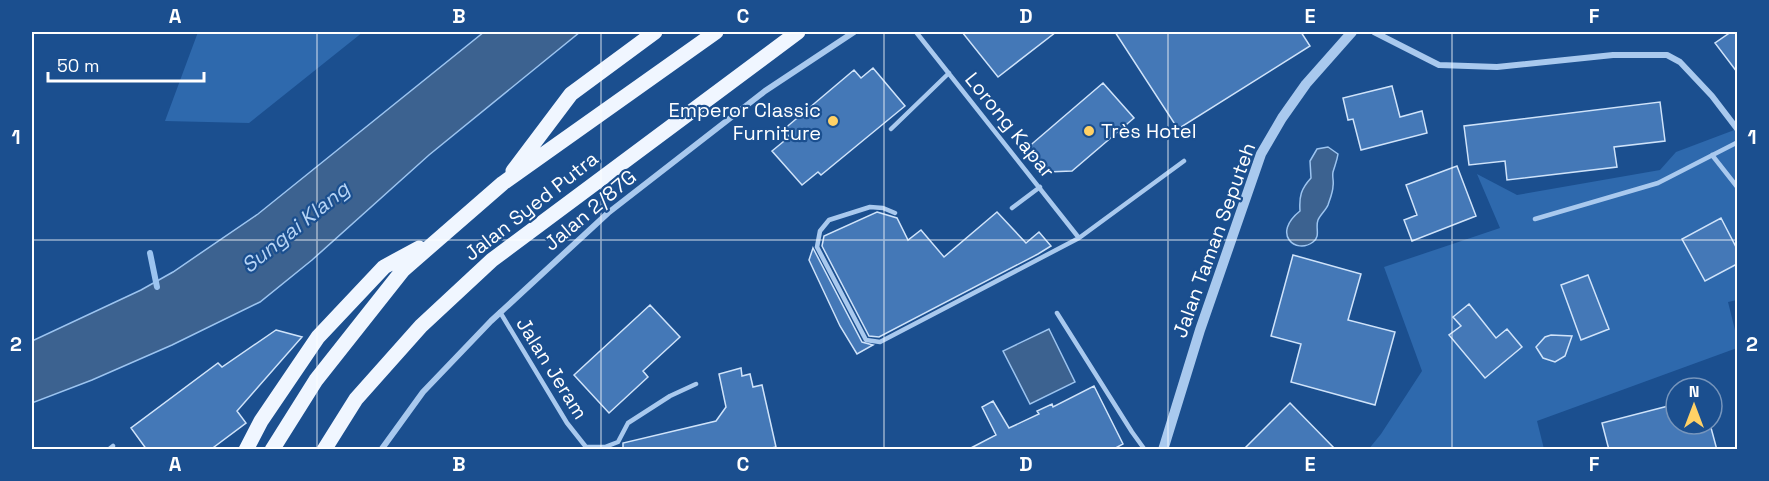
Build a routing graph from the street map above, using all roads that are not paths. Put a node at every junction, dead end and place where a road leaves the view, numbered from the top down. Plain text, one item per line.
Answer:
1 (655, 32) edge
2 (716, 32) edge
3 (798, 32) edge
4 (854, 32) edge
5 (916, 32) edge
6 (1352, 32) edge
7 (1374, 32) edge
8 (949, 73) junction
9 (891, 129) dead end
10 (1737, 130) edge
11 (1737, 142) edge
12 (1712, 155) junction
13 (1184, 161) dead end
14 (503, 183) junction
15 (1040, 187) junction
16 (1737, 188) edge
17 (1012, 208) dead end
18 (895, 213) dead end
19 (1535, 219) dead end
20 (443, 236) junction
21 (1079, 238) junction
22 (500, 312) junction
23 (1056, 313) dead end
24 (696, 384) dead end
25 (261, 421) junction
26 (618, 442) junction
27 (238, 450) edge
28 (246, 450) edge
29 (272, 450) edge
30 (324, 450) edge
31 (381, 450) edge
32 (623, 450) edge
33 (1145, 450) edge
34 (1163, 450) edge

1 - 14 main road
2 - 14 main road, Jalan Syed Putra
3 - 30 main road, Jalan Syed Putra
4 - 22 street, Jalan 2/87G
5 - 8 lane, Lorong Kapar
6 - 34 street, Jalan Taman Seputeh
7 - 10 street
8 - 9 lane
8 - 15 lane, Lorong Kapar
11 - 12 lane
12 - 16 lane
12 - 19 lane
13 - 21 lane
14 - 20 main road, Jalan Syed Putra
15 - 17 lane
15 - 21 lane, Lorong Kapar
18 - 21 lane
20 - 25 main road
20 - 29 main road, Jalan Syed Putra
22 - 26 lane, Jalan Jeram
22 - 31 street, Jalan 2/87G
23 - 33 lane
24 - 26 lane
25 - 27 lane
25 - 28 main road
26 - 32 lane

